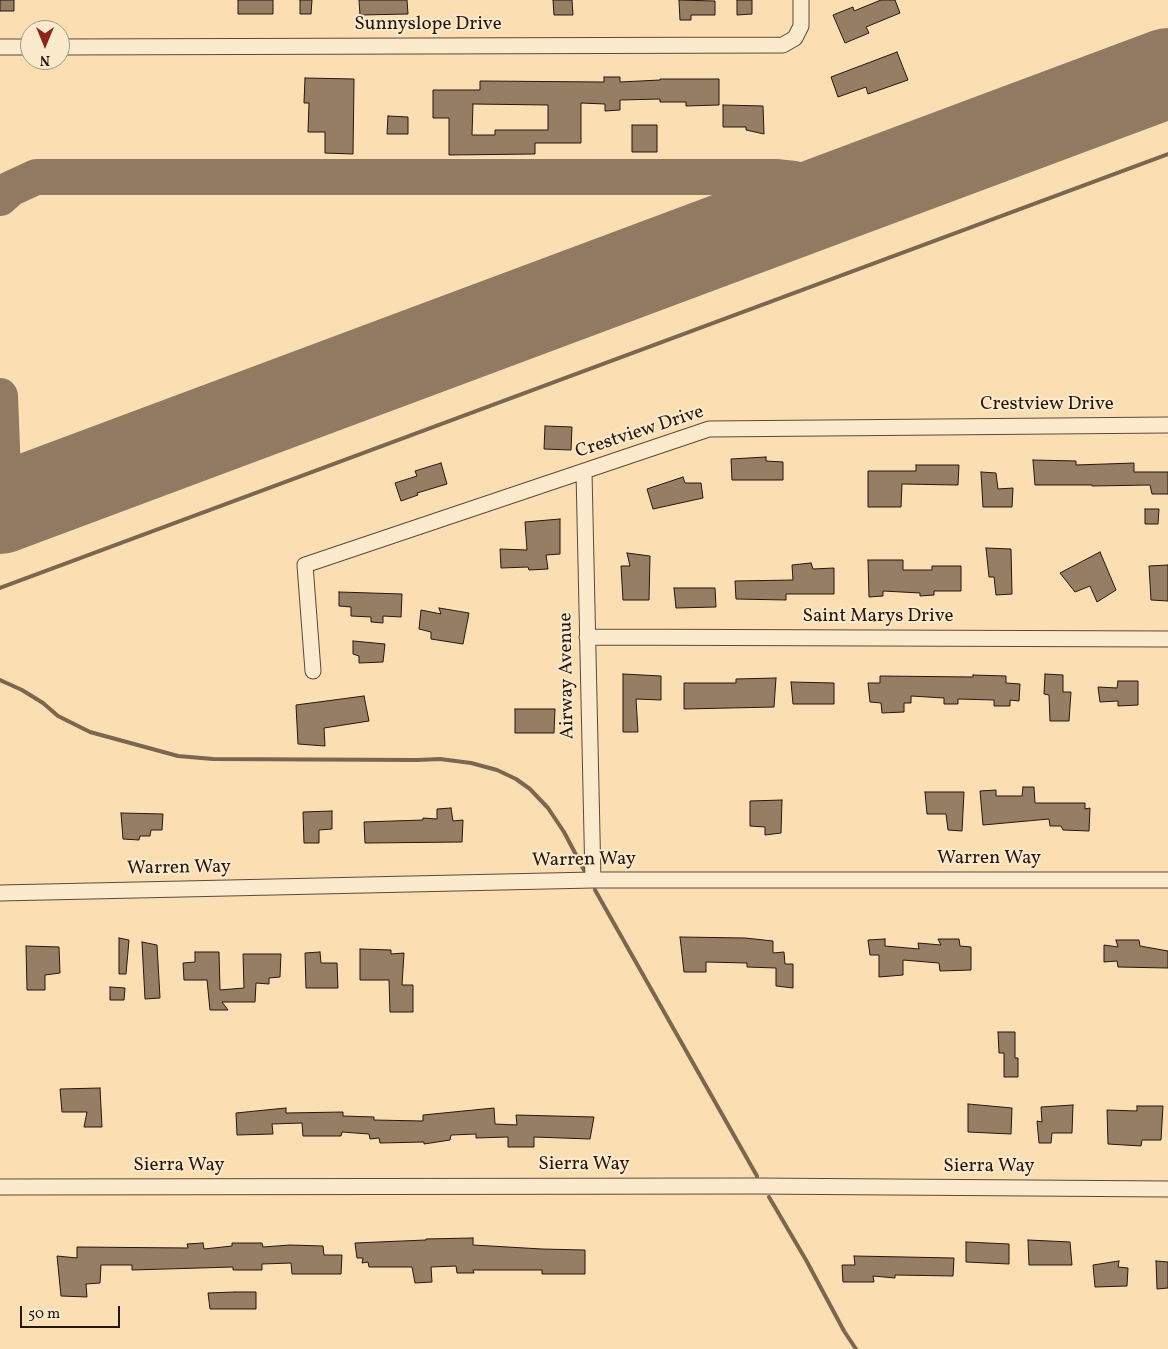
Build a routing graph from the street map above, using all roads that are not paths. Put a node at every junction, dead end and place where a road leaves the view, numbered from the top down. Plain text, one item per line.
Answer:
1 (801, 0) edge
2 (0, 47) edge
3 (20, 47) edge
4 (70, 47) edge
5 (1168, 424) edge
6 (584, 472) junction
7 (588, 637) junction
8 (1168, 639) edge
9 (313, 671) dead end
10 (593, 880) junction
11 (1168, 880) edge
12 (0, 893) edge
13 (0, 1187) edge
14 (1168, 1189) edge

1 - 4 street, Sunnyslope Drive
2 - 3 street
5 - 6 street, Crestview Drive
6 - 7 street, Airway Avenue
6 - 9 street, Crestview Drive
7 - 8 street, Saint Marys Drive
7 - 10 street, Airway Avenue
10 - 11 street, Warren Way
10 - 12 street, Warren Way
13 - 14 street, Sierra Way

